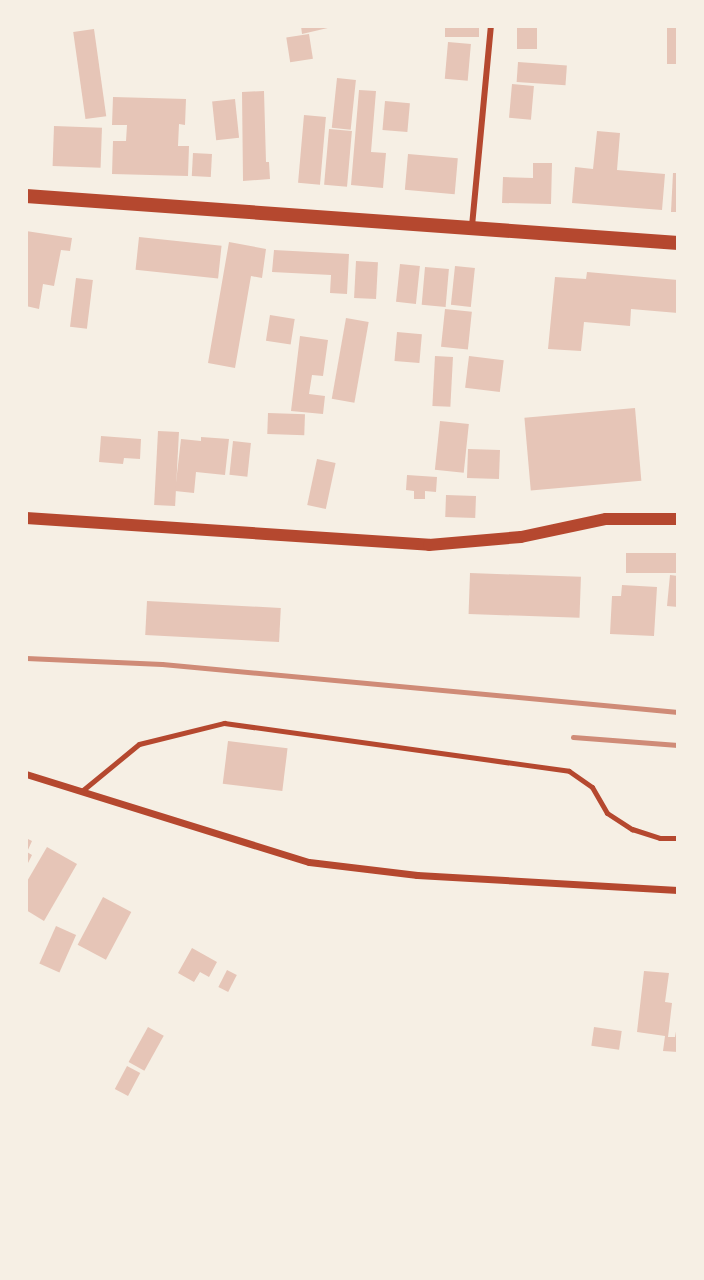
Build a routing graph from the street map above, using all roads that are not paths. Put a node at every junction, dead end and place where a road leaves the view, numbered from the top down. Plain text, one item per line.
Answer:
1 (491, 26) edge
2 (26, 196) edge
3 (472, 228) junction
4 (678, 243) edge
5 (26, 518) edge
6 (678, 519) edge
7 (26, 774) edge
8 (83, 790) junction
9 (678, 838) edge
10 (678, 891) edge

1 - 3 street
2 - 3 main road
3 - 4 main road
5 - 6 street
7 - 8 street
8 - 9 lane
8 - 10 street

